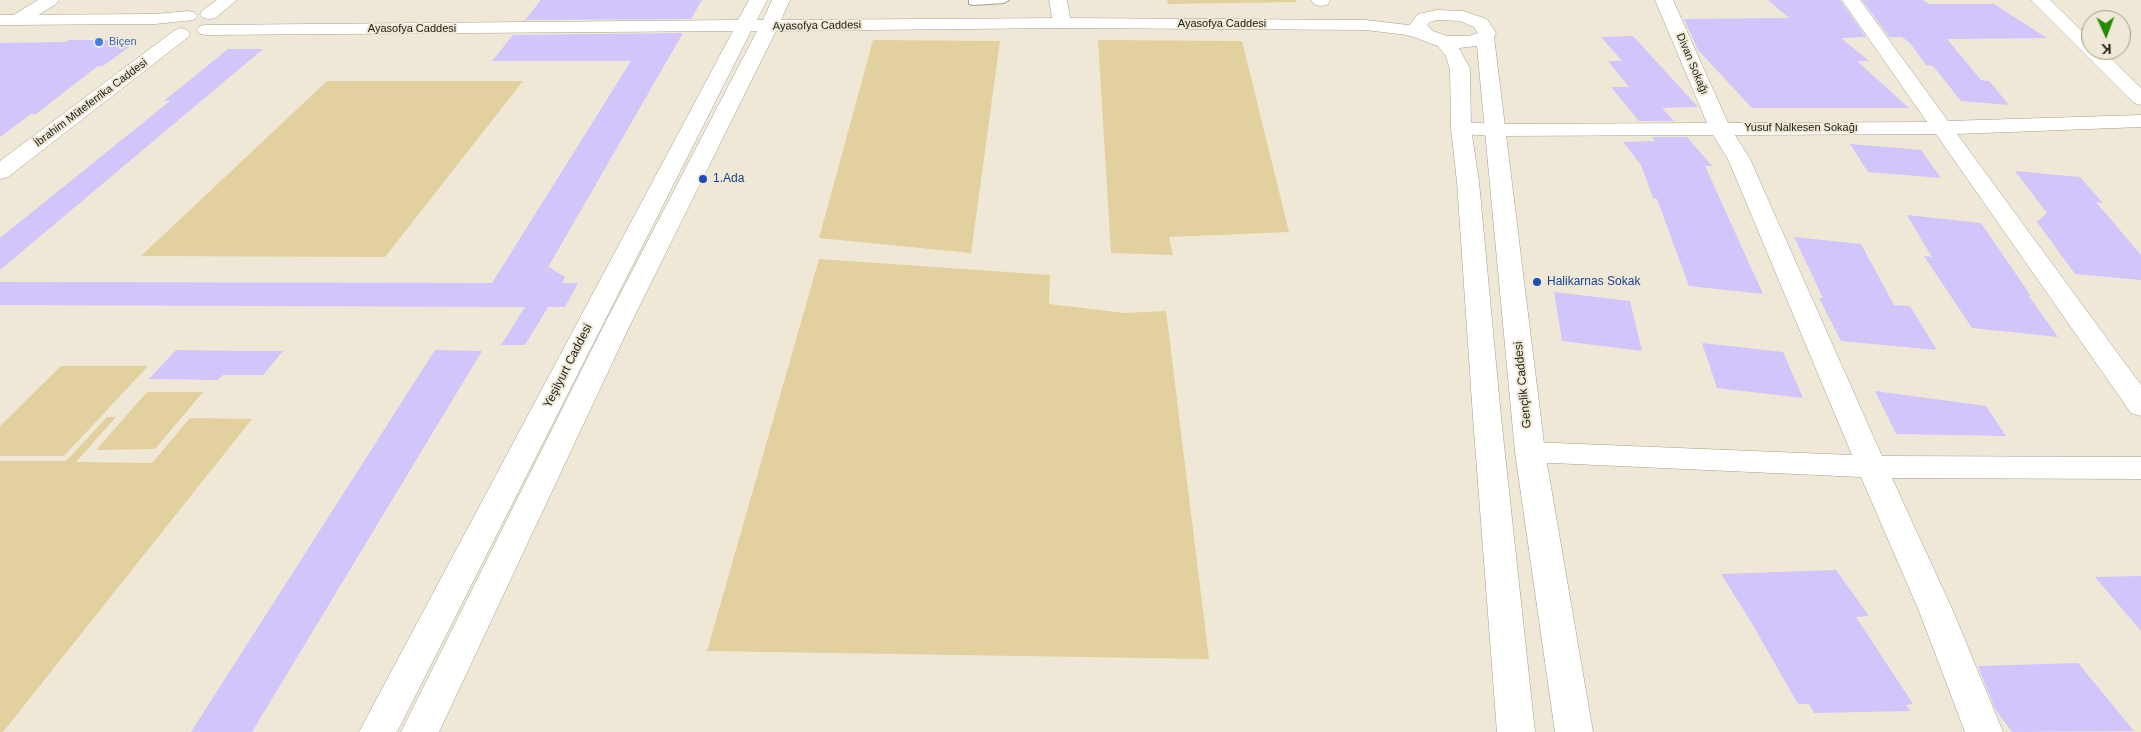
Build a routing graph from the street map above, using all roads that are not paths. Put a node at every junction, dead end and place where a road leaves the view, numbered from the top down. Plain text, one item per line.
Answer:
1 (50, 0) edge
2 (1004, 0) edge
3 (1476, 0) edge
4 (1664, 0) edge
5 (1851, 0) edge
6 (2040, 0) edge
7 (972, 5) edge
8 (1439, 10) edge
9 (1061, 12) edge
10 (763, 13) edge
11 (216, 15) edge
12 (9, 20) edge
13 (179, 27) junction
14 (0, 30) edge
15 (1483, 30) junction
16 (1436, 38) junction
17 (2081, 40) edge
18 (2101, 60) edge
19 (2141, 99) edge
20 (2141, 120) edge
21 (1462, 128) junction
22 (1942, 128) junction
23 (1720, 129) junction
24 (1495, 130) junction
25 (0, 172) edge
26 (616, 270) junction
27 (644, 271) junction
28 (616, 327) junction
29 (588, 328) junction
30 (2141, 406) edge
31 (1530, 452) junction
32 (1872, 467) junction
33 (2141, 468) edge
34 (378, 732) edge
35 (420, 732) edge
36 (1516, 732) edge
37 (1574, 732) edge
38 (1984, 732) edge

1 - 12 street
2 - 7 lane
3 - 15 street, Gençlik Caddesi
4 - 23 street, Divan Sokağı
5 - 22 street
6 - 17 street
7 - 9 street, Ayasofya Caddesi
7 - 10 street, Ayasofya Caddesi
8 - 9 street, Ayasofya Caddesi
8 - 15 street, Ayasofya Caddesi
8 - 16 street
9 - 10 street, Ayasofya Caddesi
9 - 16 street, Ayasofya Caddesi
10 - 11 street, Ayasofya Caddesi
10 - 26 street, Yeşilyurt Caddesi
10 - 27 street, Yeşilyurt Caddesi
11 - 13 street, Ayasofya Caddesi
12 - 13 street
13 - 14 street
13 - 25 street, İbrahim Müteferrika Caddesi
15 - 16 street, Ayasofya Caddesi
15 - 24 street, Gençlik Caddesi
16 - 21 street
18 - 19 street
20 - 22 street, Yusuf Nalkesen Sokağı
21 - 24 street, Yusuf Nalkesen Sokağı
21 - 36 street
22 - 23 street, Yusuf Nalkesen Sokağı
22 - 30 street
23 - 24 street, Yusuf Nalkesen Sokağı
23 - 32 street, Divan Sokağı
24 - 31 street, Gençlik Caddesi
26 - 27 street
26 - 29 street, Yeşilyurt Caddesi
27 - 28 street, Yeşilyurt Caddesi
28 - 29 street
28 - 35 street, Yeşilyurt Caddesi
29 - 34 street, Yeşilyurt Caddesi
31 - 32 street
31 - 37 street, Gençlik Caddesi
32 - 33 street
32 - 38 street, Divan Sokağı

